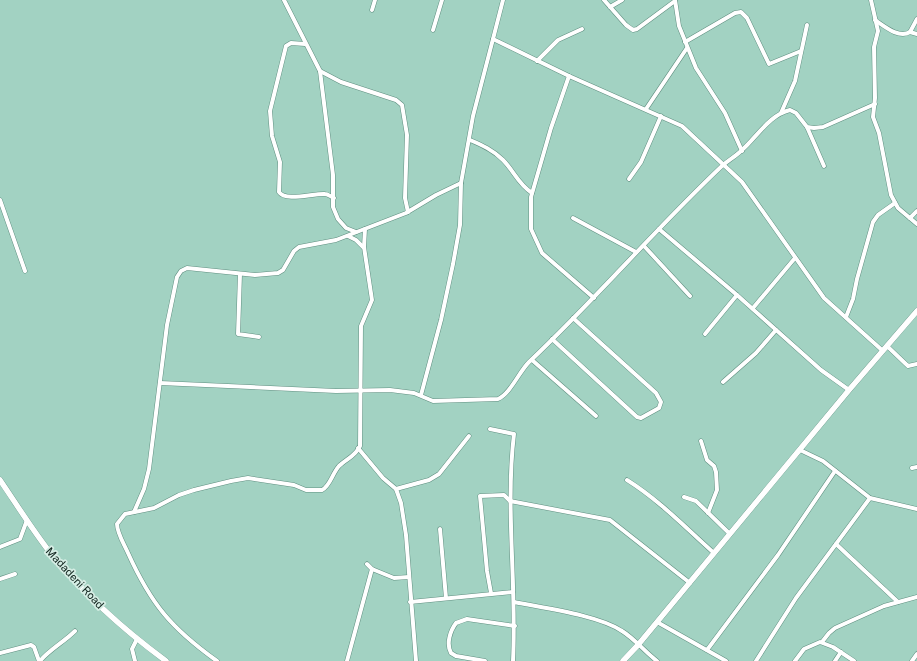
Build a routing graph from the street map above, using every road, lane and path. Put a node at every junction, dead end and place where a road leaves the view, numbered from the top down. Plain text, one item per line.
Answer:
1 (284, 0) edge
2 (375, 0) edge
3 (442, 0) edge
4 (503, 0) edge
5 (604, 0) edge
6 (622, 0) edge
7 (675, 0) edge
8 (871, 0) edge
9 (610, 7) junction
10 (372, 10) dead end
11 (917, 19) edge
12 (875, 20) junction
13 (807, 25) dead end
14 (582, 29) dead end
15 (433, 30) dead end
16 (910, 32) junction
17 (917, 34) edge
18 (492, 39) junction
19 (686, 42) junction
20 (305, 44) junction
21 (687, 48) junction
22 (801, 51) junction
23 (537, 61) junction
24 (320, 71) junction
25 (569, 76) junction
26 (874, 104) junction
27 (646, 109) junction
28 (781, 113) junction
29 (661, 116) junction
30 (807, 127) junction
31 (470, 140) junction
32 (742, 150) junction
33 (725, 164) junction
34 (824, 166) dead end
35 (629, 179) dead end
36 (461, 183) junction
37 (532, 193) junction
38 (334, 198) junction
39 (0, 200) edge
40 (895, 203) junction
41 (917, 211) edge
42 (408, 212) junction
43 (574, 218) dead end
44 (910, 218) junction
45 (917, 224) edge
46 (365, 229) junction
47 (659, 229) junction
48 (356, 232) junction
49 (348, 236) junction
50 (644, 246) junction
51 (364, 247) junction
52 (636, 252) junction
53 (795, 258) junction
54 (25, 270) dead end
55 (240, 274) junction
56 (737, 295) junction
57 (690, 296) dead end
58 (594, 298) junction
59 (752, 308) junction
60 (917, 312) edge
61 (846, 317) junction
62 (573, 318) junction
63 (776, 330) junction
64 (705, 334) dead end
65 (259, 337) dead end
66 (552, 339) junction
67 (885, 348) junction
68 (532, 360) junction
69 (917, 364) edge
70 (723, 382) dead end
71 (160, 383) junction
72 (849, 390) junction
73 (361, 391) junction
74 (421, 395) junction
75 (596, 416) dead end
76 (490, 429) dead end
77 (470, 436) dead end
78 (701, 441) dead end
79 (358, 448) junction
80 (800, 450) junction
81 (917, 467) edge
82 (912, 468) dead end
83 (835, 471) junction
84 (0, 480) edge
85 (627, 480) dead end
86 (396, 489) junction
87 (684, 497) dead end
88 (870, 498) junction
89 (510, 501) junction
90 (917, 509) edge
91 (134, 512) junction
92 (708, 513) junction
93 (27, 520) junction
94 (440, 529) dead end
95 (730, 534) junction
96 (836, 544) junction
97 (0, 547) edge
98 (714, 554) junction
99 (367, 564) dead end
100 (372, 569) junction
101 (15, 574) dead end
102 (409, 577) junction
103 (0, 579) edge
104 (690, 583) junction
105 (513, 592) junction
106 (491, 593) junction
107 (917, 597) edge
108 (446, 598) junction
109 (410, 602) junction
110 (514, 602) junction
111 (898, 602) junction
112 (657, 622) junction
113 (515, 626) junction
114 (75, 631) dead end
115 (137, 639) junction
116 (822, 642) junction
117 (638, 645) junction
118 (707, 650) junction
119 (841, 652) junction
120 (0, 653) edge
121 (917, 654) edge
122 (40, 661) edge
123 (135, 661) edge
124 (166, 661) edge
125 (216, 661) edge
126 (347, 661) edge
127 (416, 661) edge
128 (485, 661) edge
129 (513, 661) edge
130 (623, 661) edge
131 (657, 661) edge
132 (726, 661) edge
133 (756, 661) edge
134 (795, 661) edge
135 (835, 661) edge
136 (854, 661) edge
137 (912, 661) edge

1 - 20 street
2 - 10 street
3 - 15 street
4 - 18 street
5 - 9 street
6 - 9 street
7 - 9 street
7 - 19 street
8 - 12 street
11 - 16 street
12 - 16 street
12 - 26 street
13 - 22 street
14 - 23 street
16 - 17 street
18 - 23 street
18 - 31 street
19 - 21 street
19 - 22 street
20 - 24 street
20 - 38 street
21 - 27 street
21 - 32 street
22 - 28 street
23 - 25 street
24 - 38 street
24 - 42 street
25 - 27 street
25 - 37 street
26 - 30 street
26 - 40 street
27 - 29 street
28 - 30 street
28 - 32 street
29 - 33 street
29 - 35 street
30 - 34 street
31 - 36 street
31 - 37 street
32 - 33 street
33 - 47 street
33 - 53 street
36 - 42 street
36 - 74 street
37 - 58 street
38 - 48 street
39 - 54 street
40 - 44 street
40 - 61 street
41 - 44 street
42 - 46 street
43 - 52 street
44 - 45 street
46 - 48 street
46 - 51 street
47 - 50 street
47 - 56 street
48 - 49 street
49 - 51 street
49 - 55 street
50 - 52 street
50 - 57 street
51 - 73 street
52 - 58 street
53 - 59 street
53 - 61 street
55 - 65 street
55 - 71 street
56 - 59 street
56 - 64 street
58 - 62 street
59 - 63 street
60 - 67 street
61 - 67 street
62 - 66 street
62 - 66 street
63 - 70 street
63 - 72 street
66 - 68 street
67 - 69 street
67 - 72 street
68 - 74 street
68 - 75 street
71 - 73 street
71 - 91 street
72 - 80 street
73 - 74 street
73 - 79 street
76 - 89 street
77 - 86 street
78 - 92 street
79 - 86 street
79 - 91 street
80 - 83 street
80 - 95 street
81 - 82 street
83 - 88 street
83 - 118 street
84 - 93 street, Madadeni Road
85 - 98 street
86 - 102 street
87 - 92 street
88 - 90 street
88 - 96 street
89 - 104 street
89 - 105 street
89 - 106 street
91 - 125 street
92 - 95 street
93 - 97 street
93 - 115 street, Madadeni Road
94 - 108 street
95 - 98 street
96 - 111 street
96 - 133 street
98 - 104 street
99 - 100 street
100 - 102 street
100 - 126 street
101 - 103 street
102 - 109 street
104 - 112 street
105 - 106 street
105 - 110 street
106 - 108 street
107 - 111 street
108 - 109 street
109 - 127 street
110 - 113 street
110 - 117 street
111 - 116 street
112 - 117 street
112 - 118 street
113 - 128 street
113 - 129 street
114 - 122 street
115 - 123 street
115 - 124 street, Madadeni Road
116 - 119 street
116 - 134 street
117 - 130 street
117 - 131 street
118 - 132 street
119 - 135 street
119 - 136 street
120 - 122 street
121 - 137 street

